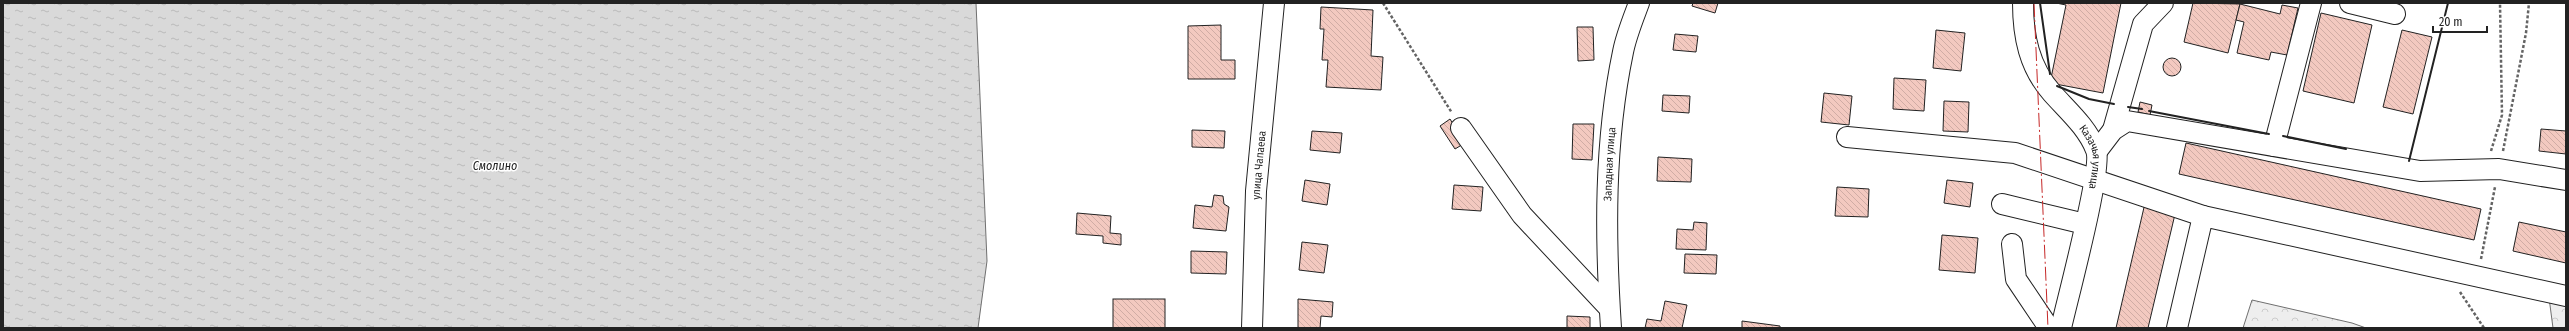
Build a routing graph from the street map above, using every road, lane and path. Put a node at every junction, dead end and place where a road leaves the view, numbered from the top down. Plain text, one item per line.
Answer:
1 (1274, 3) edge
2 (1383, 3) edge
3 (1639, 3) edge
4 (2022, 3) edge
5 (2163, 3) edge
6 (2311, 3) edge
7 (2350, 3) edge
8 (2500, 3) edge
9 (2529, 3) edge
10 (2395, 14) dead end
11 (1461, 128) joint
12 (2113, 130) junction
13 (1847, 137) dead end
14 (2274, 146) junction
15 (2097, 151) junction
16 (2492, 169) junction
17 (2096, 179) junction
18 (2566, 180) edge
19 (2002, 204) dead end
20 (2203, 216) junction
21 (2085, 224) junction
22 (2012, 244) dead end
23 (2442, 267) junction
24 (2478, 275) junction
25 (2566, 296) edge
26 (1609, 308) junction
27 (1252, 328) edge
28 (1610, 328) edge
29 (2049, 328) edge
30 (2061, 328) edge
31 (2177, 328) edge
32 (2484, 328) edge

1 - 27 street, улица Чапаева
2 - 11 path
3 - 26 street, Западная улица
4 - 15 street, Казачья улица
5 - 12 street
6 - 14 street
7 - 10 street
8 - 16 path
9 - 16 path
11 - 26 street
12 - 14 street
12 - 15 street
13 - 17 street
14 - 16 street
15 - 17 street, Казачья улица
16 - 18 street
16 - 24 path
17 - 20 street
17 - 21 street, Казачья улица
19 - 21 street
20 - 23 street
20 - 31 street
21 - 30 street, Казачья улица
22 - 29 street
23 - 24 street
23 - 32 path
24 - 25 street
26 - 28 street, Западная улица

